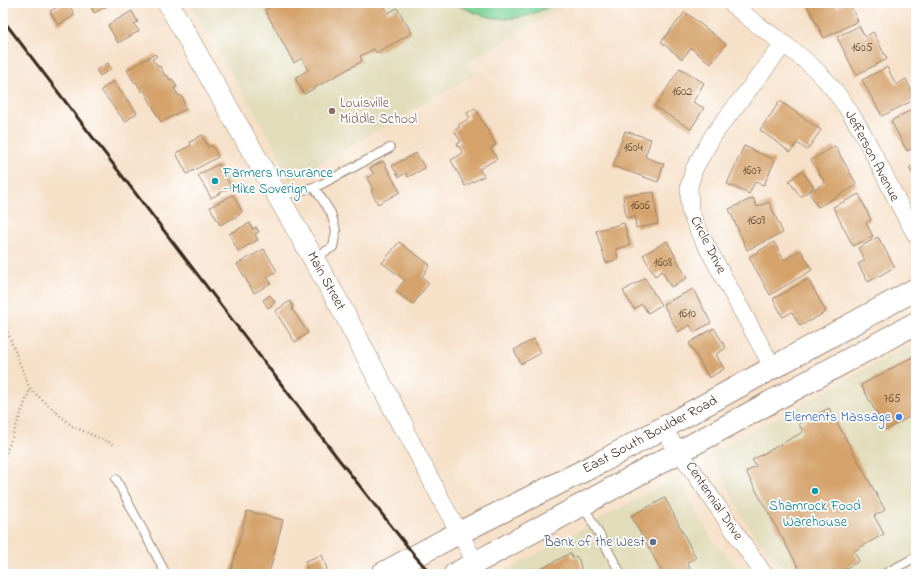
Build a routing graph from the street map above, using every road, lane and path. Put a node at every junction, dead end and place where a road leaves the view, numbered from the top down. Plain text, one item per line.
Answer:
1 (168, 3) edge
2 (731, 3) edge
3 (784, 44) junction
4 (390, 148) dead end
5 (314, 187) junction
6 (279, 197) junction
7 (916, 235) edge
8 (314, 258) junction
9 (916, 289) edge
10 (3, 321) edge
11 (916, 323) edge
12 (773, 368) junction
13 (30, 389) junction
14 (403, 426) joint
15 (662, 428) junction
16 (115, 445) dead end
17 (680, 452) junction
18 (3, 461) edge
19 (116, 479) dead end
20 (583, 505) junction
21 (459, 533) junction
22 (916, 557) edge
23 (476, 562) junction
24 (166, 574) edge
25 (382, 574) edge
26 (455, 574) edge
27 (621, 574) edge
28 (764, 574) edge
29 (884, 574) edge

1 - 6 street, Main Street
2 - 3 street, Jefferson Avenue
3 - 7 street, Jefferson Avenue
3 - 12 street, Circle Drive
4 - 5 lane
5 - 6 lane
5 - 8 lane
6 - 8 street, Main Street
8 - 14 street, Main Street
9 - 12 main road, East South Boulder Road
10 - 13 path
11 - 17 main road, East South Boulder Road
12 - 15 main road, East South Boulder Road
13 - 16 path
13 - 18 path
14 - 21 street, Main Street
15 - 17 street, Centennial Drive
15 - 21 main road, East South Boulder Road
17 - 20 main road, East South Boulder Road
17 - 28 street, Centennial Drive
19 - 24 lane
20 - 23 main road, East South Boulder Road
20 - 27 lane
21 - 23 street, Main Street
21 - 25 main road, East South Boulder Road
22 - 29 lane
23 - 26 main road, East South Boulder Road

